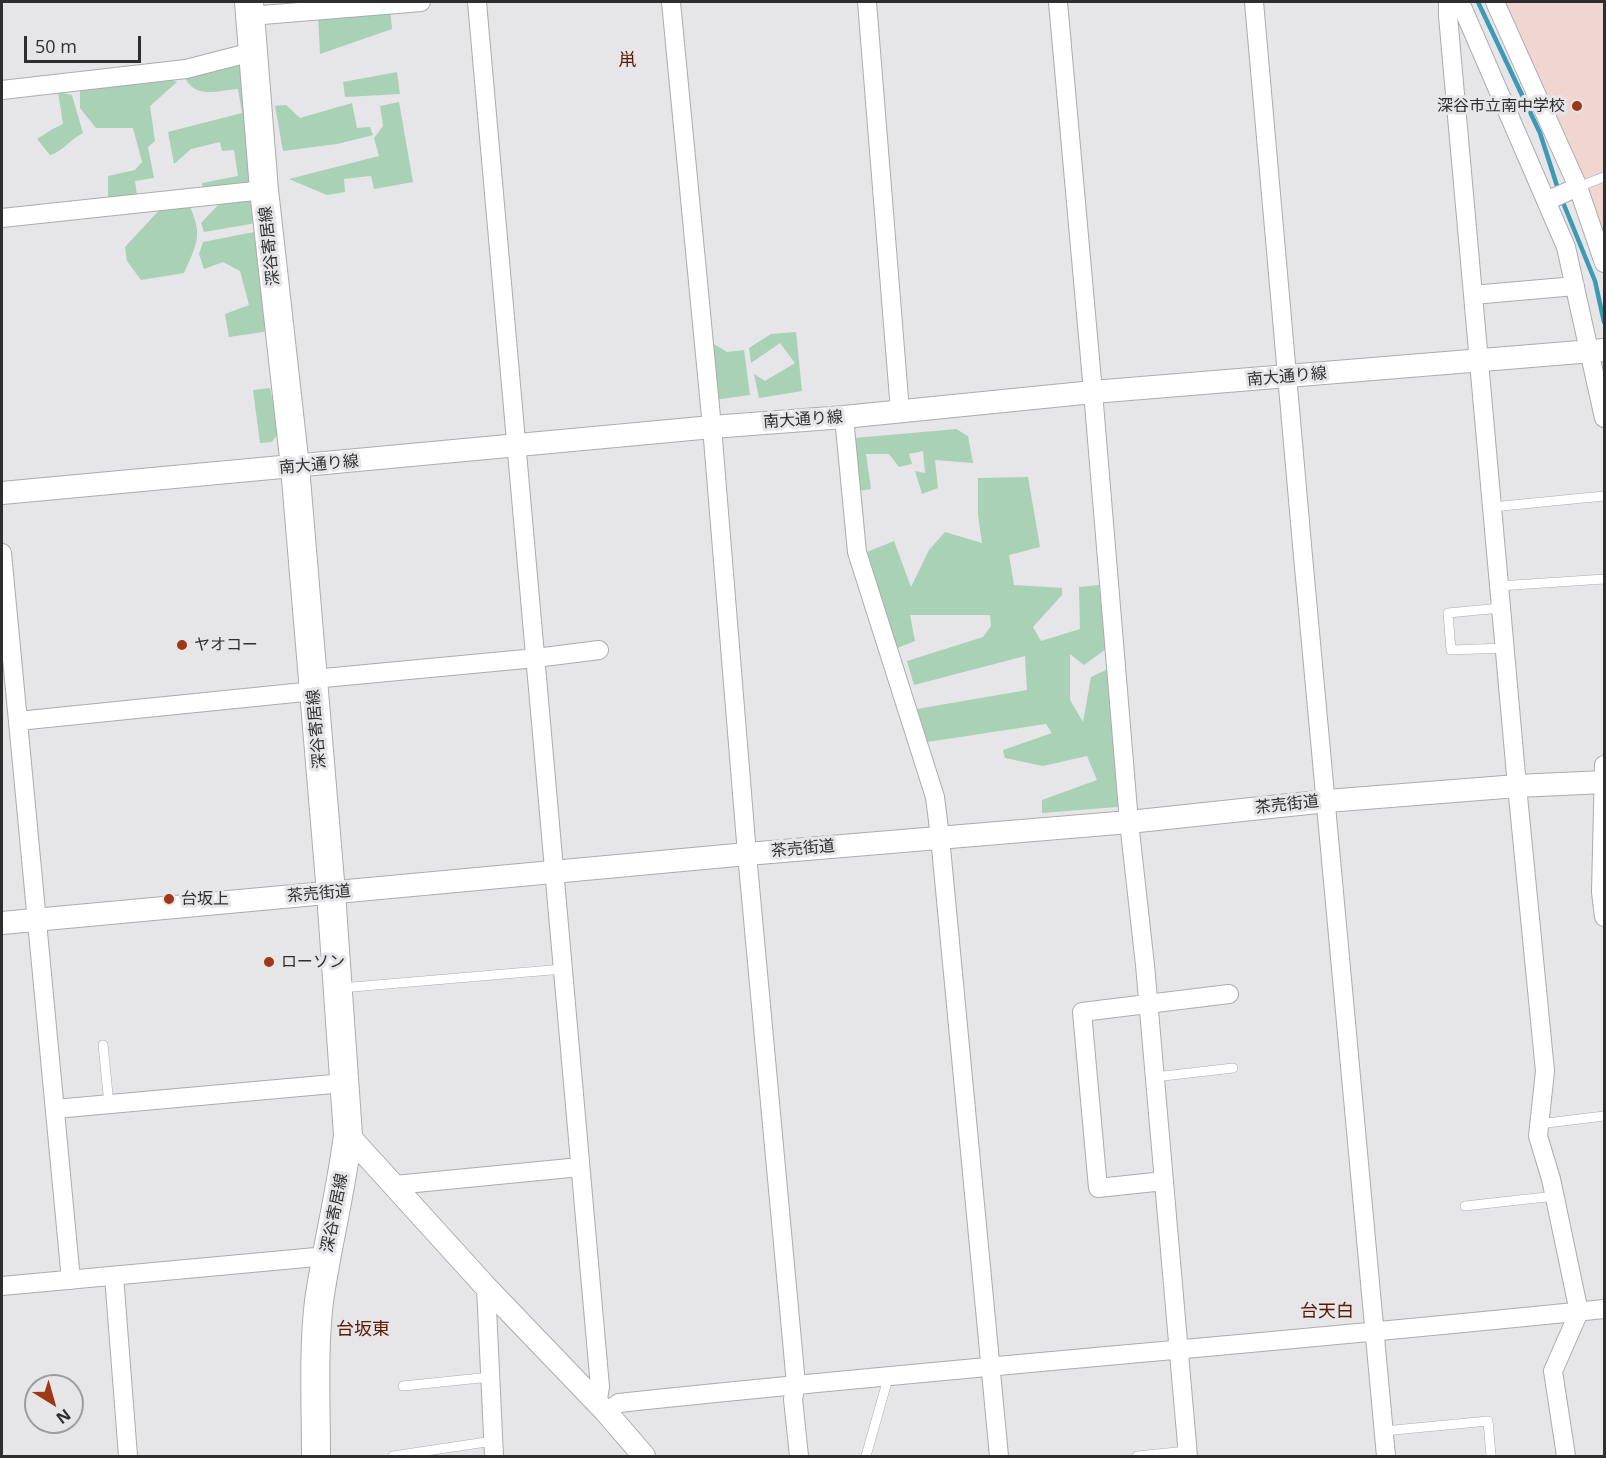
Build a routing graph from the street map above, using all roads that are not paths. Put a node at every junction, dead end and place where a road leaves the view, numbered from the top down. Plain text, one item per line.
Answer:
1 (421, 2) edge
2 (477, 2) edge
3 (671, 2) edge
4 (867, 2) edge
5 (1058, 2) edge
6 (1254, 2) edge
7 (1448, 2) edge
8 (1460, 2) edge
9 (1495, 2) edge
10 (249, 9) edge
11 (252, 51) junction
12 (2, 90) edge
13 (1605, 177) edge
14 (1578, 187) junction
15 (264, 190) junction
16 (1546, 201) junction
17 (2, 218) edge
18 (1605, 263) edge
19 (1575, 286) junction
20 (1473, 295) junction
21 (1597, 351) edge
22 (1479, 361) junction
23 (1286, 377) junction
24 (1094, 392) junction
25 (900, 411) junction
26 (844, 417) junction
27 (1605, 418) edge
28 (712, 427) junction
29 (517, 446) junction
30 (295, 467) junction
31 (2, 493) edge
32 (1605, 496) edge
33 (1492, 507) junction
34 (2, 553) edge
35 (1605, 579) edge
36 (1499, 586) junction
37 (1501, 608) junction
38 (1505, 648) junction
39 (599, 650) dead end
40 (536, 658) junction
41 (314, 685) junction
42 (18, 721) junction
43 (1604, 776) edge
44 (1517, 786) junction
45 (1326, 801) junction
46 (1129, 822) junction
47 (940, 837) junction
48 (747, 854) junction
49 (554, 872) junction
50 (331, 893) junction
51 (1605, 916) edge
52 (37, 920) junction
53 (2, 923) edge
54 (563, 969) junction
55 (337, 988) junction
56 (1229, 994) dead end
57 (1148, 1003) junction
58 (103, 1045) dead end
59 (1233, 1068) dead end
60 (1155, 1077) junction
61 (344, 1083) junction
62 (109, 1104) junction
63 (55, 1109) junction
64 (1605, 1116) edge
65 (1539, 1124) junction
66 (348, 1135) junction
67 (580, 1167) junction
68 (1164, 1180) junction
69 (395, 1185) junction
70 (1555, 1196) junction
71 (1465, 1206) dead end
72 (327, 1256) junction
73 (114, 1276) junction
74 (71, 1280) junction
75 (2, 1287) edge
76 (486, 1287) junction
77 (1605, 1309) edge
78 (1579, 1312) junction
79 (1375, 1333) junction
80 (1179, 1351) junction
81 (992, 1367) junction
82 (889, 1376) junction
83 (490, 1377) junction
84 (796, 1384) junction
85 (404, 1386) dead end
86 (602, 1408) junction
87 (1384, 1431) junction
88 (493, 1449) edge
89 (1187, 1454) edge
90 (128, 1456) edge
91 (316, 1456) edge
92 (393, 1456) edge
93 (644, 1456) edge
94 (800, 1456) edge
95 (866, 1456) edge
96 (999, 1456) edge
97 (1137, 1456) edge
98 (1386, 1456) edge
99 (1491, 1456) edge
100 (1566, 1456) edge

1 - 10 street
2 - 29 street
3 - 28 street
4 - 25 street
5 - 24 street
6 - 23 street
7 - 20 street
8 - 16 street
9 - 14 street
10 - 11 main road, 深谷寄居線
11 - 12 street
11 - 15 main road, 深谷寄居線
13 - 14 lane
14 - 16 street
14 - 18 street
15 - 17 street
15 - 30 main road, 深谷寄居線
16 - 19 street
19 - 20 street
19 - 21 street
20 - 22 street
21 - 22 street, 南大通り線
21 - 27 street
22 - 23 street, 南大通り線
22 - 33 street
23 - 24 street, 南大通り線
23 - 45 street
24 - 25 street, 南大通り線
24 - 46 street
25 - 26 street, 南大通り線
26 - 28 street, 南大通り線
26 - 47 street
28 - 29 street, 南大通り線
28 - 48 street
29 - 30 street, 南大通り線
29 - 40 street
30 - 31 street, 南大通り線
30 - 41 main road, 深谷寄居線
32 - 33 lane
33 - 36 street
34 - 42 street
35 - 36 lane
36 - 37 street
37 - 38 street
37 - 38 lane
38 - 44 street
39 - 40 street
40 - 41 street
40 - 49 street
41 - 42 street
41 - 50 main road, 深谷寄居線
42 - 52 street
43 - 44 street, 茶売街道
43 - 51 street
44 - 45 street, 茶売街道
44 - 65 street
45 - 46 street, 茶売街道
45 - 79 street
46 - 47 street, 茶売街道
46 - 57 street
47 - 48 street, 茶売街道
47 - 81 street
48 - 49 street, 茶売街道
48 - 84 street
49 - 50 street, 茶売街道
49 - 54 street
50 - 52 street, 茶売街道
50 - 55 main road, 深谷寄居線
52 - 53 street, 茶売街道
52 - 63 street
54 - 55 lane
54 - 67 street
55 - 61 main road, 深谷寄居線
56 - 57 street
57 - 60 street
57 - 68 street
58 - 62 lane
59 - 60 lane
60 - 68 street
61 - 62 street
61 - 66 main road, 深谷寄居線
62 - 63 street
63 - 74 street
64 - 65 lane
65 - 70 street
66 - 69 street
66 - 72 main road, 深谷寄居線
67 - 69 street
67 - 86 street
68 - 80 street
69 - 76 street
70 - 71 lane
70 - 78 street
72 - 73 street
72 - 91 main road, 深谷寄居線
73 - 74 street
73 - 90 street
74 - 75 street
76 - 83 street
76 - 86 street
77 - 78 street
78 - 79 street
78 - 100 street
79 - 80 street
79 - 87 street
80 - 81 street
80 - 89 street
81 - 82 street
81 - 96 street
82 - 84 street
82 - 95 lane
83 - 85 lane
83 - 88 street
84 - 86 street
84 - 94 street
86 - 93 street
87 - 98 street
87 - 99 lane
88 - 92 lane
89 - 97 lane

